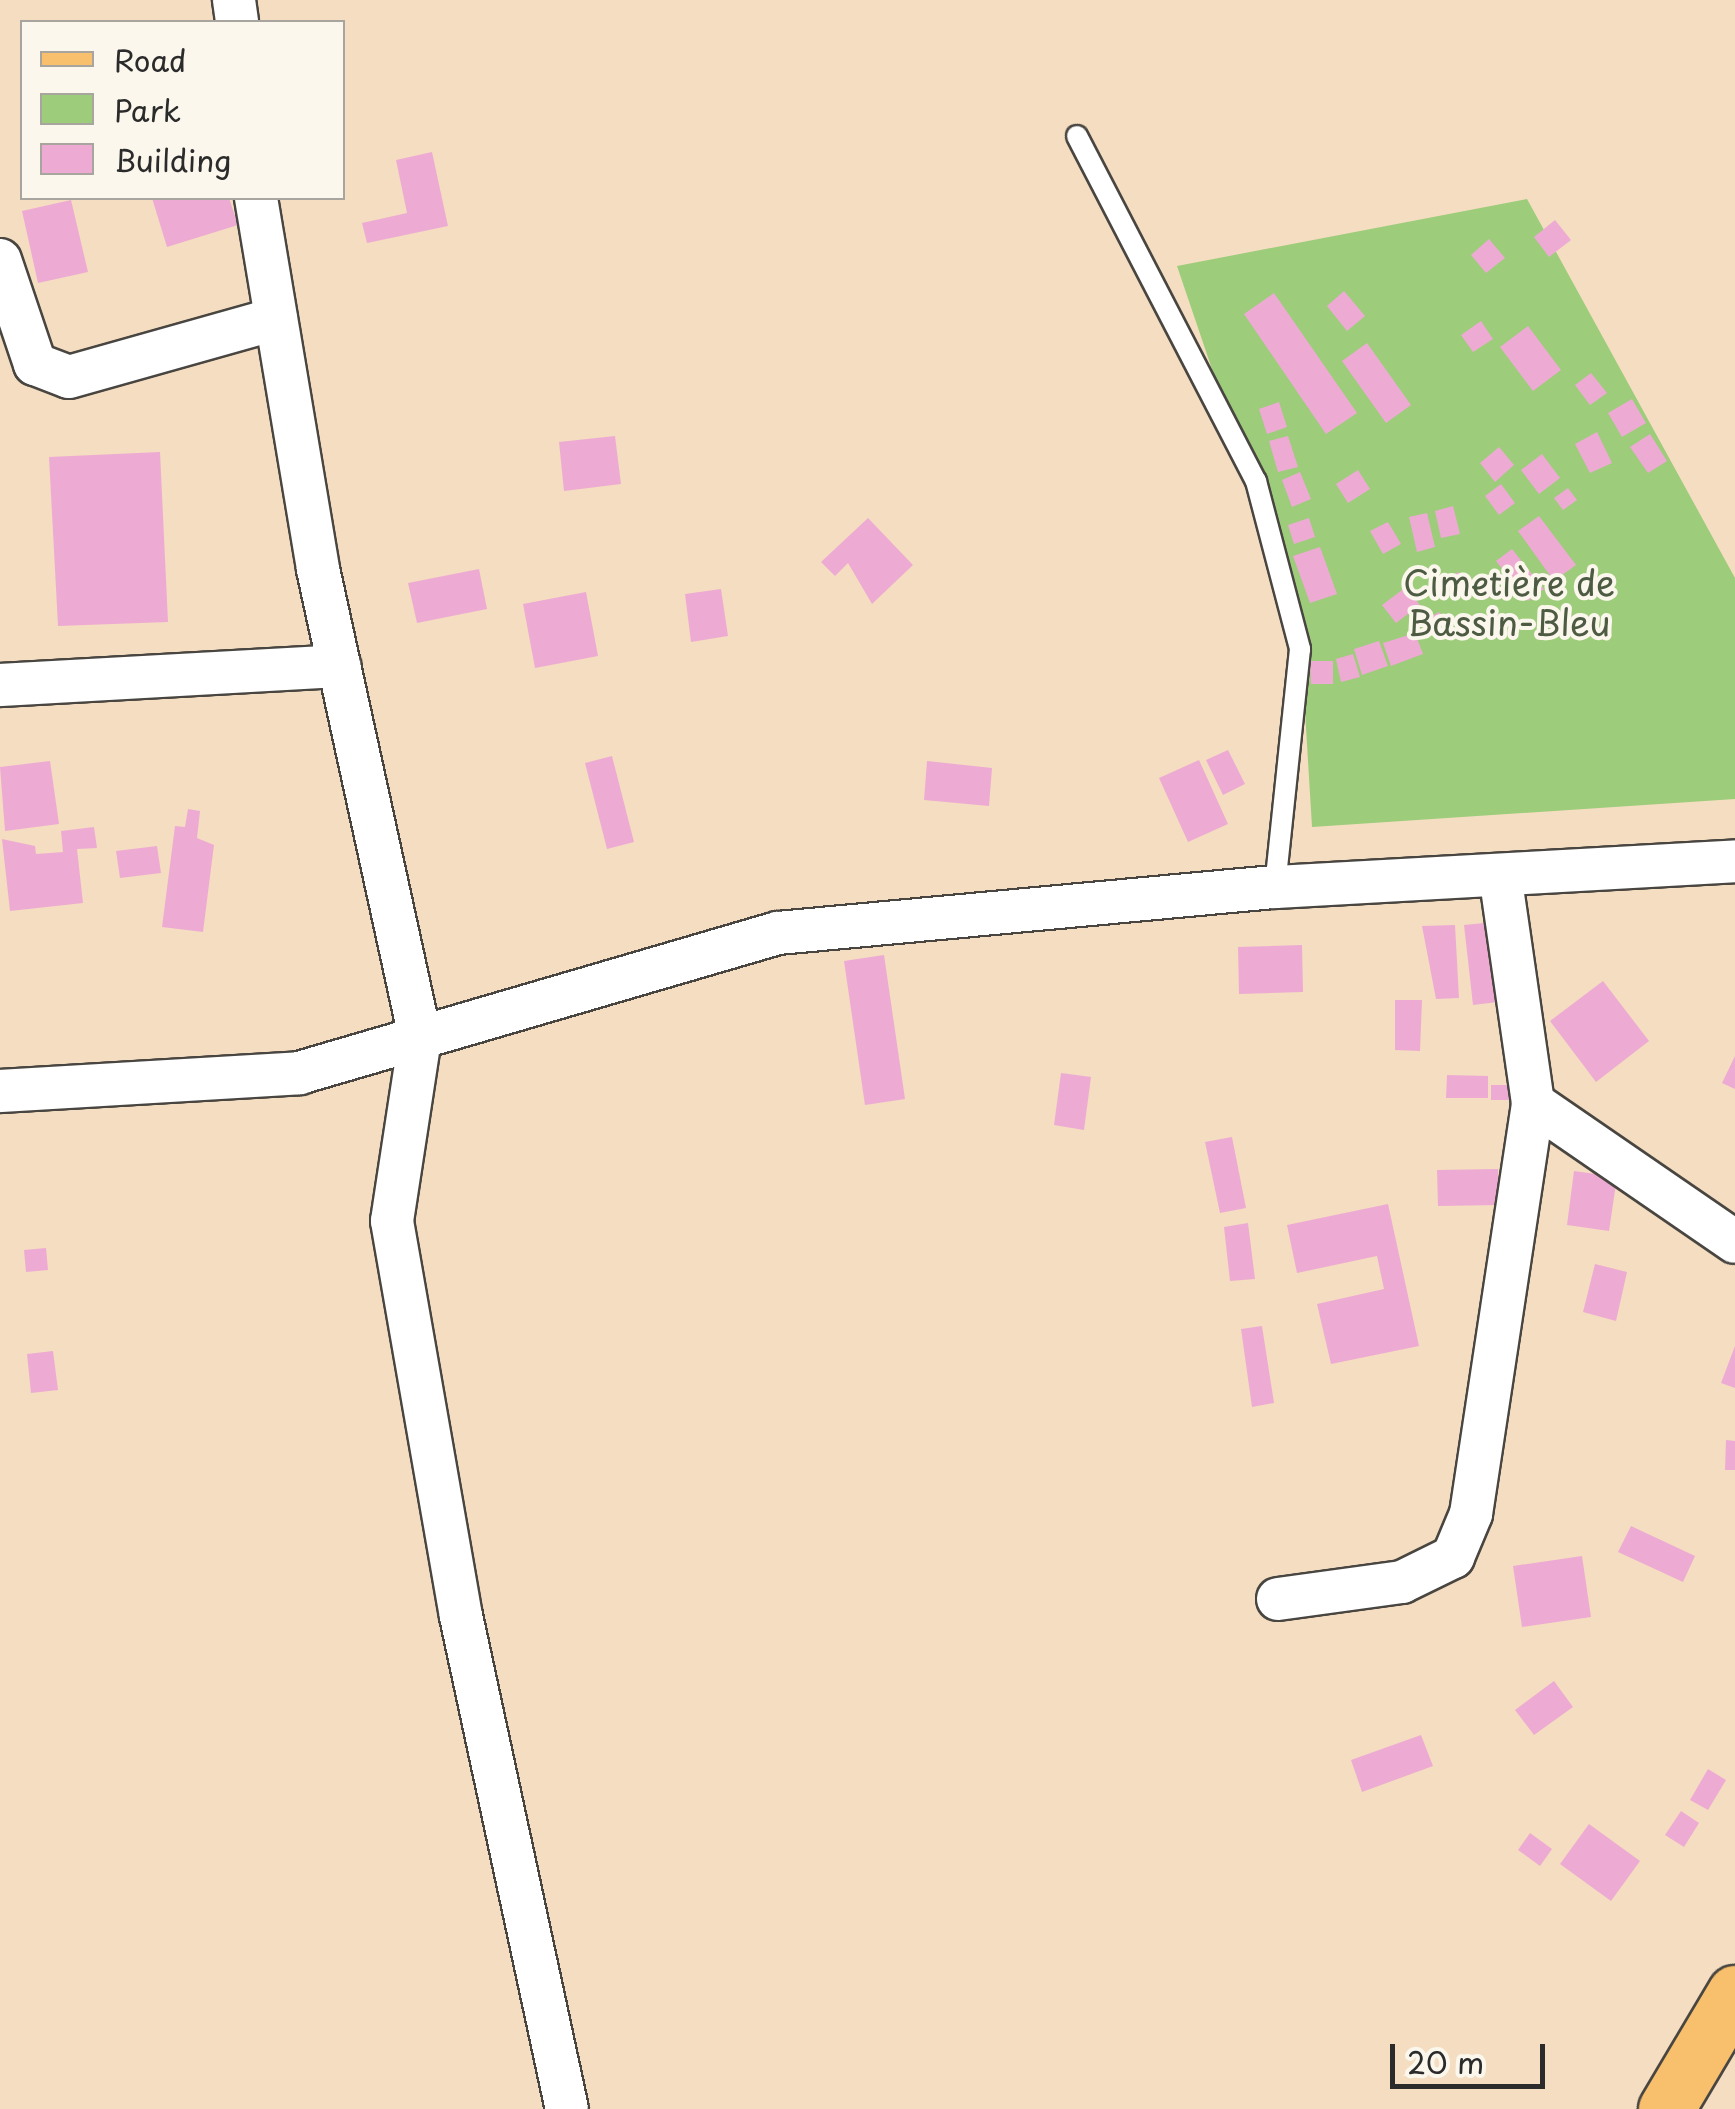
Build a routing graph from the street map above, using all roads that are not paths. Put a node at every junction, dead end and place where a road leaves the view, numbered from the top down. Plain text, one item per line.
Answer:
1 (1077, 136) dead end
2 (256, 200) edge
3 (0, 260) edge
4 (276, 319) junction
5 (339, 666) junction
6 (0, 685) edge
7 (1735, 861) edge
8 (1500, 874) junction
9 (1275, 887) junction
10 (420, 1038) junction
11 (0, 1091) edge
12 (1534, 1103) junction
13 (1735, 1242) edge
14 (1278, 1599) dead end
15 (1735, 1994) edge
16 (567, 2109) edge
17 (1666, 2109) edge

1 - 9 lane
2 - 4 street
3 - 4 street
4 - 5 street
5 - 6 street
5 - 10 street
7 - 8 street
8 - 9 street
8 - 12 street
9 - 10 street
10 - 11 street
10 - 16 street
12 - 13 street
12 - 14 street
15 - 17 main road

